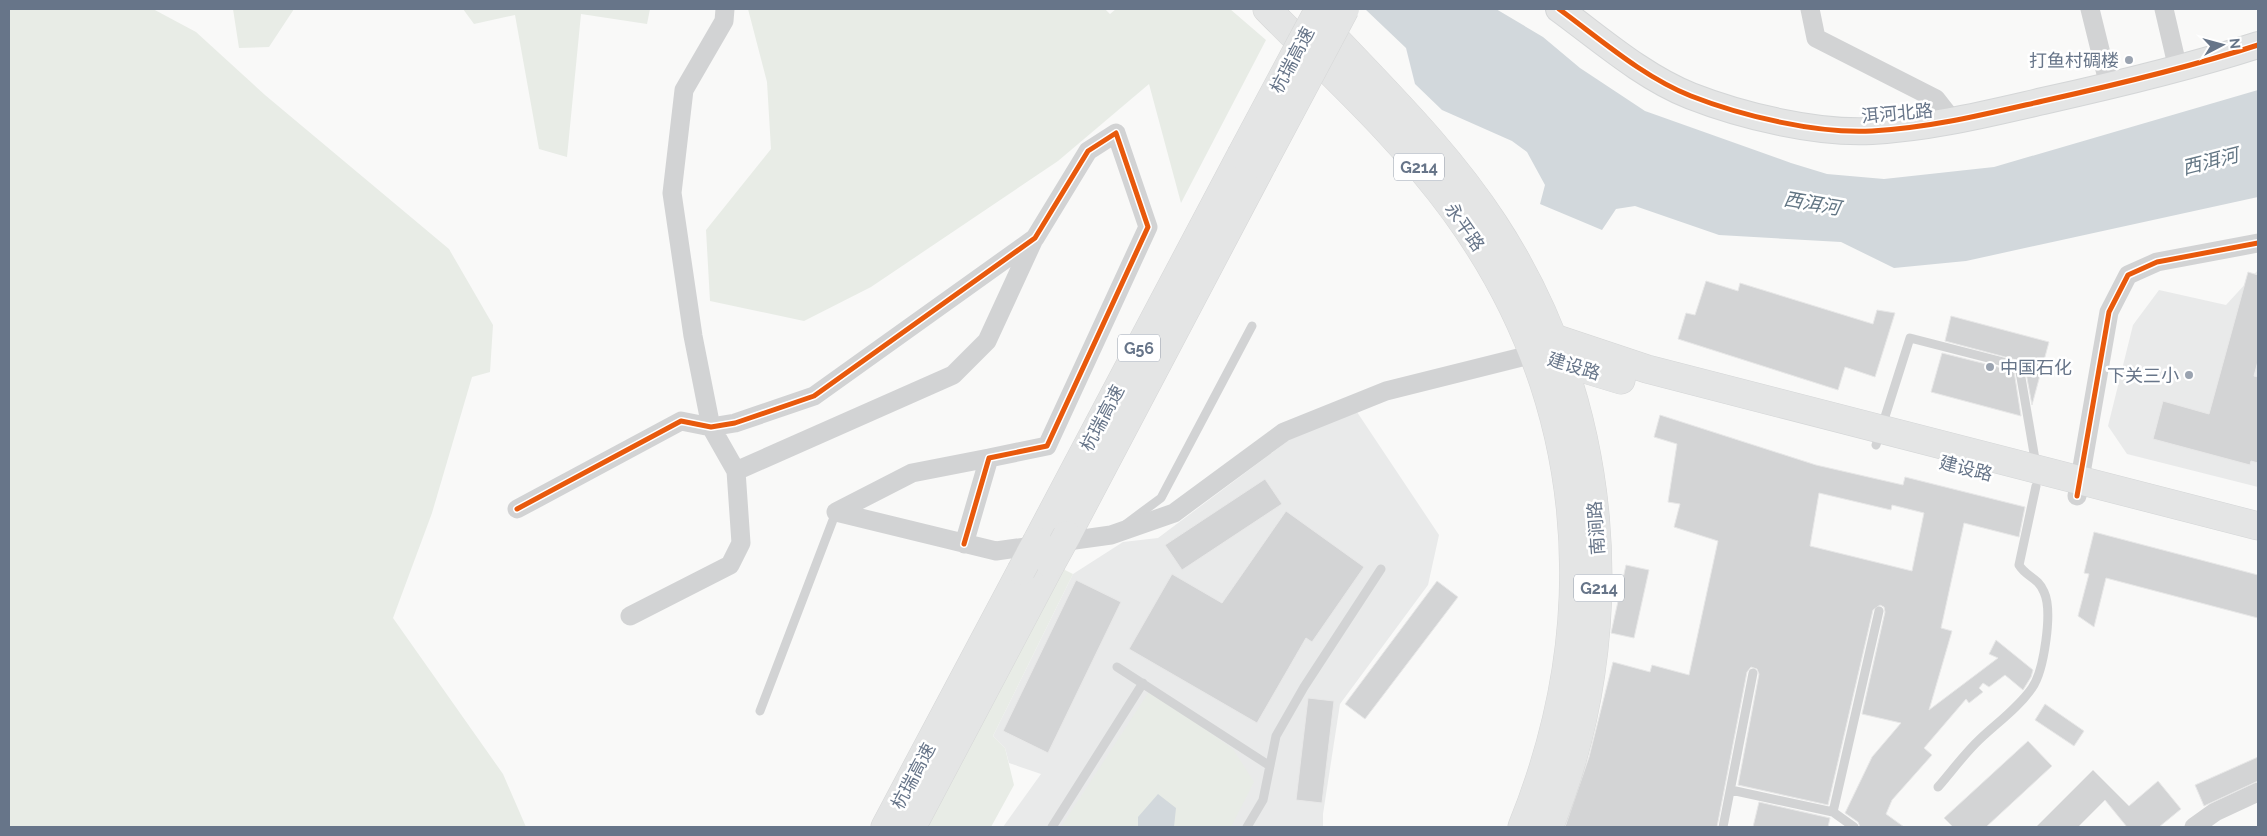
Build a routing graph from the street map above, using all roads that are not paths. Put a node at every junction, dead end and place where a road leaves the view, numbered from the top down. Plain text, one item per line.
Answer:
1 (725, 9) edge
2 (1267, 9) edge
3 (1285, 9) edge
4 (1307, 9) edge
5 (1319, 9) edge
6 (1345, 9) edge
7 (1559, 9) edge
8 (1810, 9) edge
9 (2090, 9) edge
10 (2164, 9) edge
11 (1341, 45) junction
12 (2258, 45) edge
13 (2178, 69) junction
14 (2109, 86) junction
15 (1954, 122) junction
16 (1252, 160) junction
17 (1034, 238) junction
18 (2258, 243) edge
19 (1252, 326) dead end
20 (1552, 350) junction
21 (711, 427) junction
22 (1878, 438) junction
23 (989, 458) junction
24 (736, 470) junction
25 (2036, 478) junction
26 (2078, 489) junction
27 (517, 509) dead end
28 (836, 512) junction
29 (2258, 526) edge
30 (1111, 535) junction
31 (2258, 542) edge
32 (964, 544) junction
33 (1380, 569) dead end
34 (1879, 611) dead end
35 (630, 616) dead end
36 (1117, 667) dead end
37 (1753, 674) dead end
38 (1143, 683) junction
39 (760, 711) dead end
40 (1270, 766) junction
41 (1938, 787) dead end
42 (1731, 790) junction
43 (2258, 792) edge
44 (1833, 812) junction
45 (885, 827) edge
46 (912, 827) edge
47 (1052, 827) edge
48 (1247, 827) edge
49 (1522, 827) edge
50 (1549, 827) edge
51 (1723, 827) edge
52 (1854, 827) edge
53 (2194, 827) edge

1 - 21 street
2 - 20 main road, 永平路 / G214
3 - 11 main road
4 - 11 main road, 永平路 / G214
5 - 16 main road, 杭瑞高速 / G56, bridge
6 - 16 main road, 杭瑞高速 / G56, bridge
7 - 15 street, 洱河北路
8 - 15 street
9 - 14 street
10 - 13 street
11 - 20 main road, 永平路 / G214
12 - 13 street, 洱河北路
13 - 14 street, 洱河北路
14 - 15 street, 洱河北路
16 - 45 main road, 杭瑞高速 / G56, bridge
16 - 46 main road, 杭瑞高速 / G56, bridge
17 - 21 street
17 - 23 street
17 - 24 street
18 - 26 street
19 - 30 lane
20 - 22 main road, 建设路
20 - 30 street
20 - 49 main road, 南涧路 / G214
20 - 50 main road, 南涧路 / G214
21 - 24 street
21 - 27 street
22 - 25 main road, 建设路
22 - 25 lane
23 - 28 street
23 - 32 street
24 - 35 street
25 - 26 main road, 建设路
25 - 41 lane
26 - 29 main road, 建设路
26 - 31 main road, 建设路
28 - 32 street
28 - 39 lane
30 - 32 street
33 - 40 lane
34 - 44 lane
36 - 38 lane
37 - 42 lane
38 - 40 lane
38 - 47 lane
40 - 48 lane
42 - 44 lane
42 - 51 lane
43 - 53 street
44 - 52 lane

